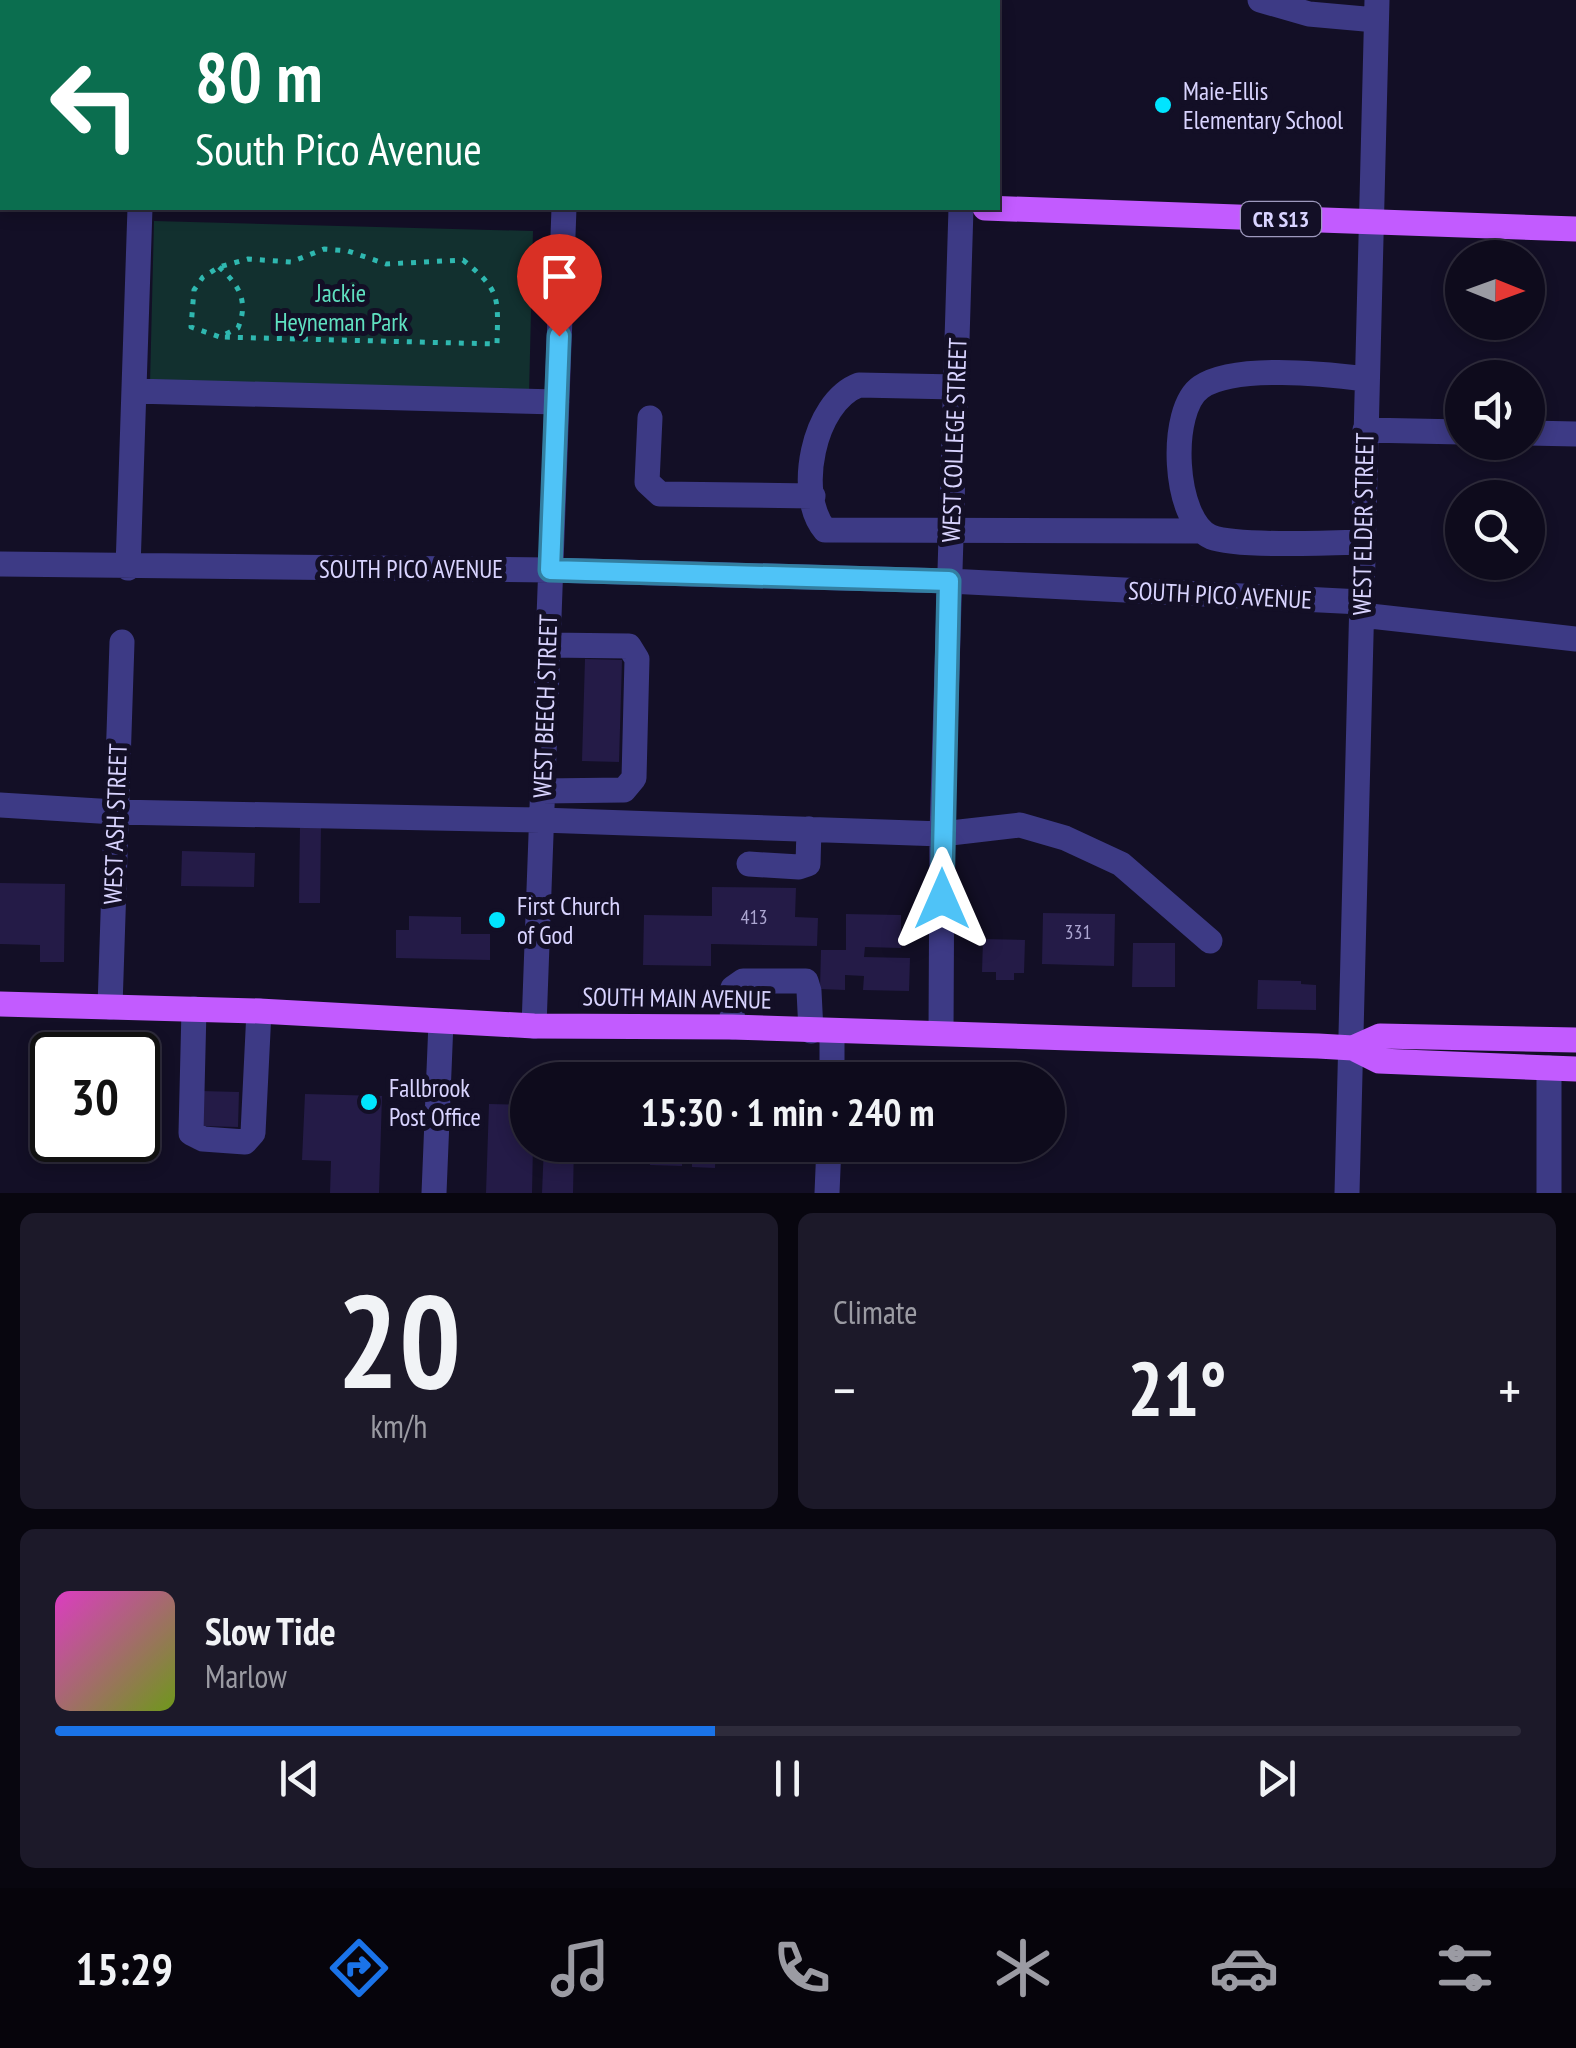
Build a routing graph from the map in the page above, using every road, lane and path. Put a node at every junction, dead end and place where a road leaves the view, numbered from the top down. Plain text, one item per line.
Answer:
1 (1260, 0) edge
2 (1309, 7) edge
3 (1377, 10) edge
4 (1000, 209) edge
5 (140, 210) edge
6 (564, 210) edge
7 (961, 210) edge
8 (1372, 224) junction
9 (1576, 229) edge
10 (219, 267) junction
11 (220, 337) junction
12 (1366, 379) junction
13 (956, 387) junction
14 (134, 391) junction
15 (557, 402) junction
16 (650, 418) dead end
17 (1365, 430) junction
18 (1445, 432) edge
19 (1545, 433) edge
20 (1576, 434) edge
21 (813, 496) junction
22 (952, 529) junction
23 (1199, 530) junction
24 (1363, 542) junction
25 (0, 564) edge
26 (128, 568) junction
27 (550, 570) junction
28 (949, 581) junction
29 (1361, 608) junction
30 (1576, 639) edge
31 (122, 642) dead end
32 (548, 645) junction
33 (542, 791) junction
34 (0, 806) edge
35 (115, 812) junction
36 (541, 820) junction
37 (809, 829) junction
38 (942, 834) junction
39 (749, 864) dead end
40 (1210, 941) dead end
41 (0, 1004) edge
42 (110, 1006) junction
43 (194, 1009) junction
44 (259, 1011) junction
45 (441, 1022) junction
46 (534, 1026) junction
47 (732, 1027) junction
48 (822, 1031) junction
49 (941, 1033) junction
50 (1576, 1040) edge
51 (1352, 1048) junction
52 (828, 1062) edge
53 (1549, 1068) junction
54 (1576, 1069) edge
55 (828, 1162) edge
56 (434, 1193) edge
57 (827, 1193) edge
58 (1347, 1193) edge
59 (1550, 1193) edge

1 - 2 street
2 - 3 street
3 - 8 street, WEST ELDER STREET
4 - 8 main road, CR S13
5 - 14 street
6 - 15 street, WEST BEECH STREET
7 - 13 street, WEST COLLEGE STREET
8 - 9 main road, CR S13
8 - 12 street, WEST ELDER STREET
10 - 11 path
10 - 11 path
10 - 11 path
12 - 17 street, WEST ELDER STREET
12 - 23 street
13 - 21 street
13 - 22 street, WEST COLLEGE STREET
14 - 15 street
14 - 26 street
15 - 27 street, WEST BEECH STREET
16 - 21 street
17 - 18 street
17 - 24 street, WEST ELDER STREET
19 - 20 street
21 - 22 street
22 - 23 street
22 - 28 street, WEST COLLEGE STREET
23 - 24 street
24 - 29 street, WEST ELDER STREET
25 - 26 street, SOUTH PICO AVENUE
26 - 27 street, SOUTH PICO AVENUE
27 - 28 street, SOUTH PICO AVENUE
27 - 32 street, WEST BEECH STREET
28 - 29 street, SOUTH PICO AVENUE
28 - 38 street, WEST COLLEGE STREET
29 - 30 street, SOUTH PICO AVENUE
29 - 51 street, WEST ELDER STREET
31 - 35 street, WEST ASH STREET
32 - 33 street, WEST BEECH STREET
32 - 33 street
33 - 36 street, WEST BEECH STREET
34 - 35 street
35 - 36 street
35 - 42 street, WEST ASH STREET
36 - 37 street
36 - 46 street, WEST BEECH STREET
37 - 38 street
37 - 39 street
38 - 40 street
38 - 49 street, WEST COLLEGE STREET
41 - 42 main road, SOUTH MAIN AVENUE
42 - 43 main road, SOUTH MAIN AVENUE
43 - 44 main road, SOUTH MAIN AVENUE
43 - 44 street
44 - 45 main road, SOUTH MAIN AVENUE
45 - 46 main road, SOUTH MAIN AVENUE
45 - 56 street
46 - 47 main road, SOUTH MAIN AVENUE
47 - 48 main road, SOUTH MAIN AVENUE
47 - 48 street
48 - 49 main road, SOUTH MAIN AVENUE
48 - 52 street
49 - 51 main road, SOUTH MAIN AVENUE
50 - 51 main road, SOUTH MAIN AVENUE
51 - 53 main road, SOUTH MAIN AVENUE
51 - 58 street, WEST ELDER STREET
53 - 54 main road, SOUTH MAIN AVENUE
53 - 59 street
55 - 57 street

